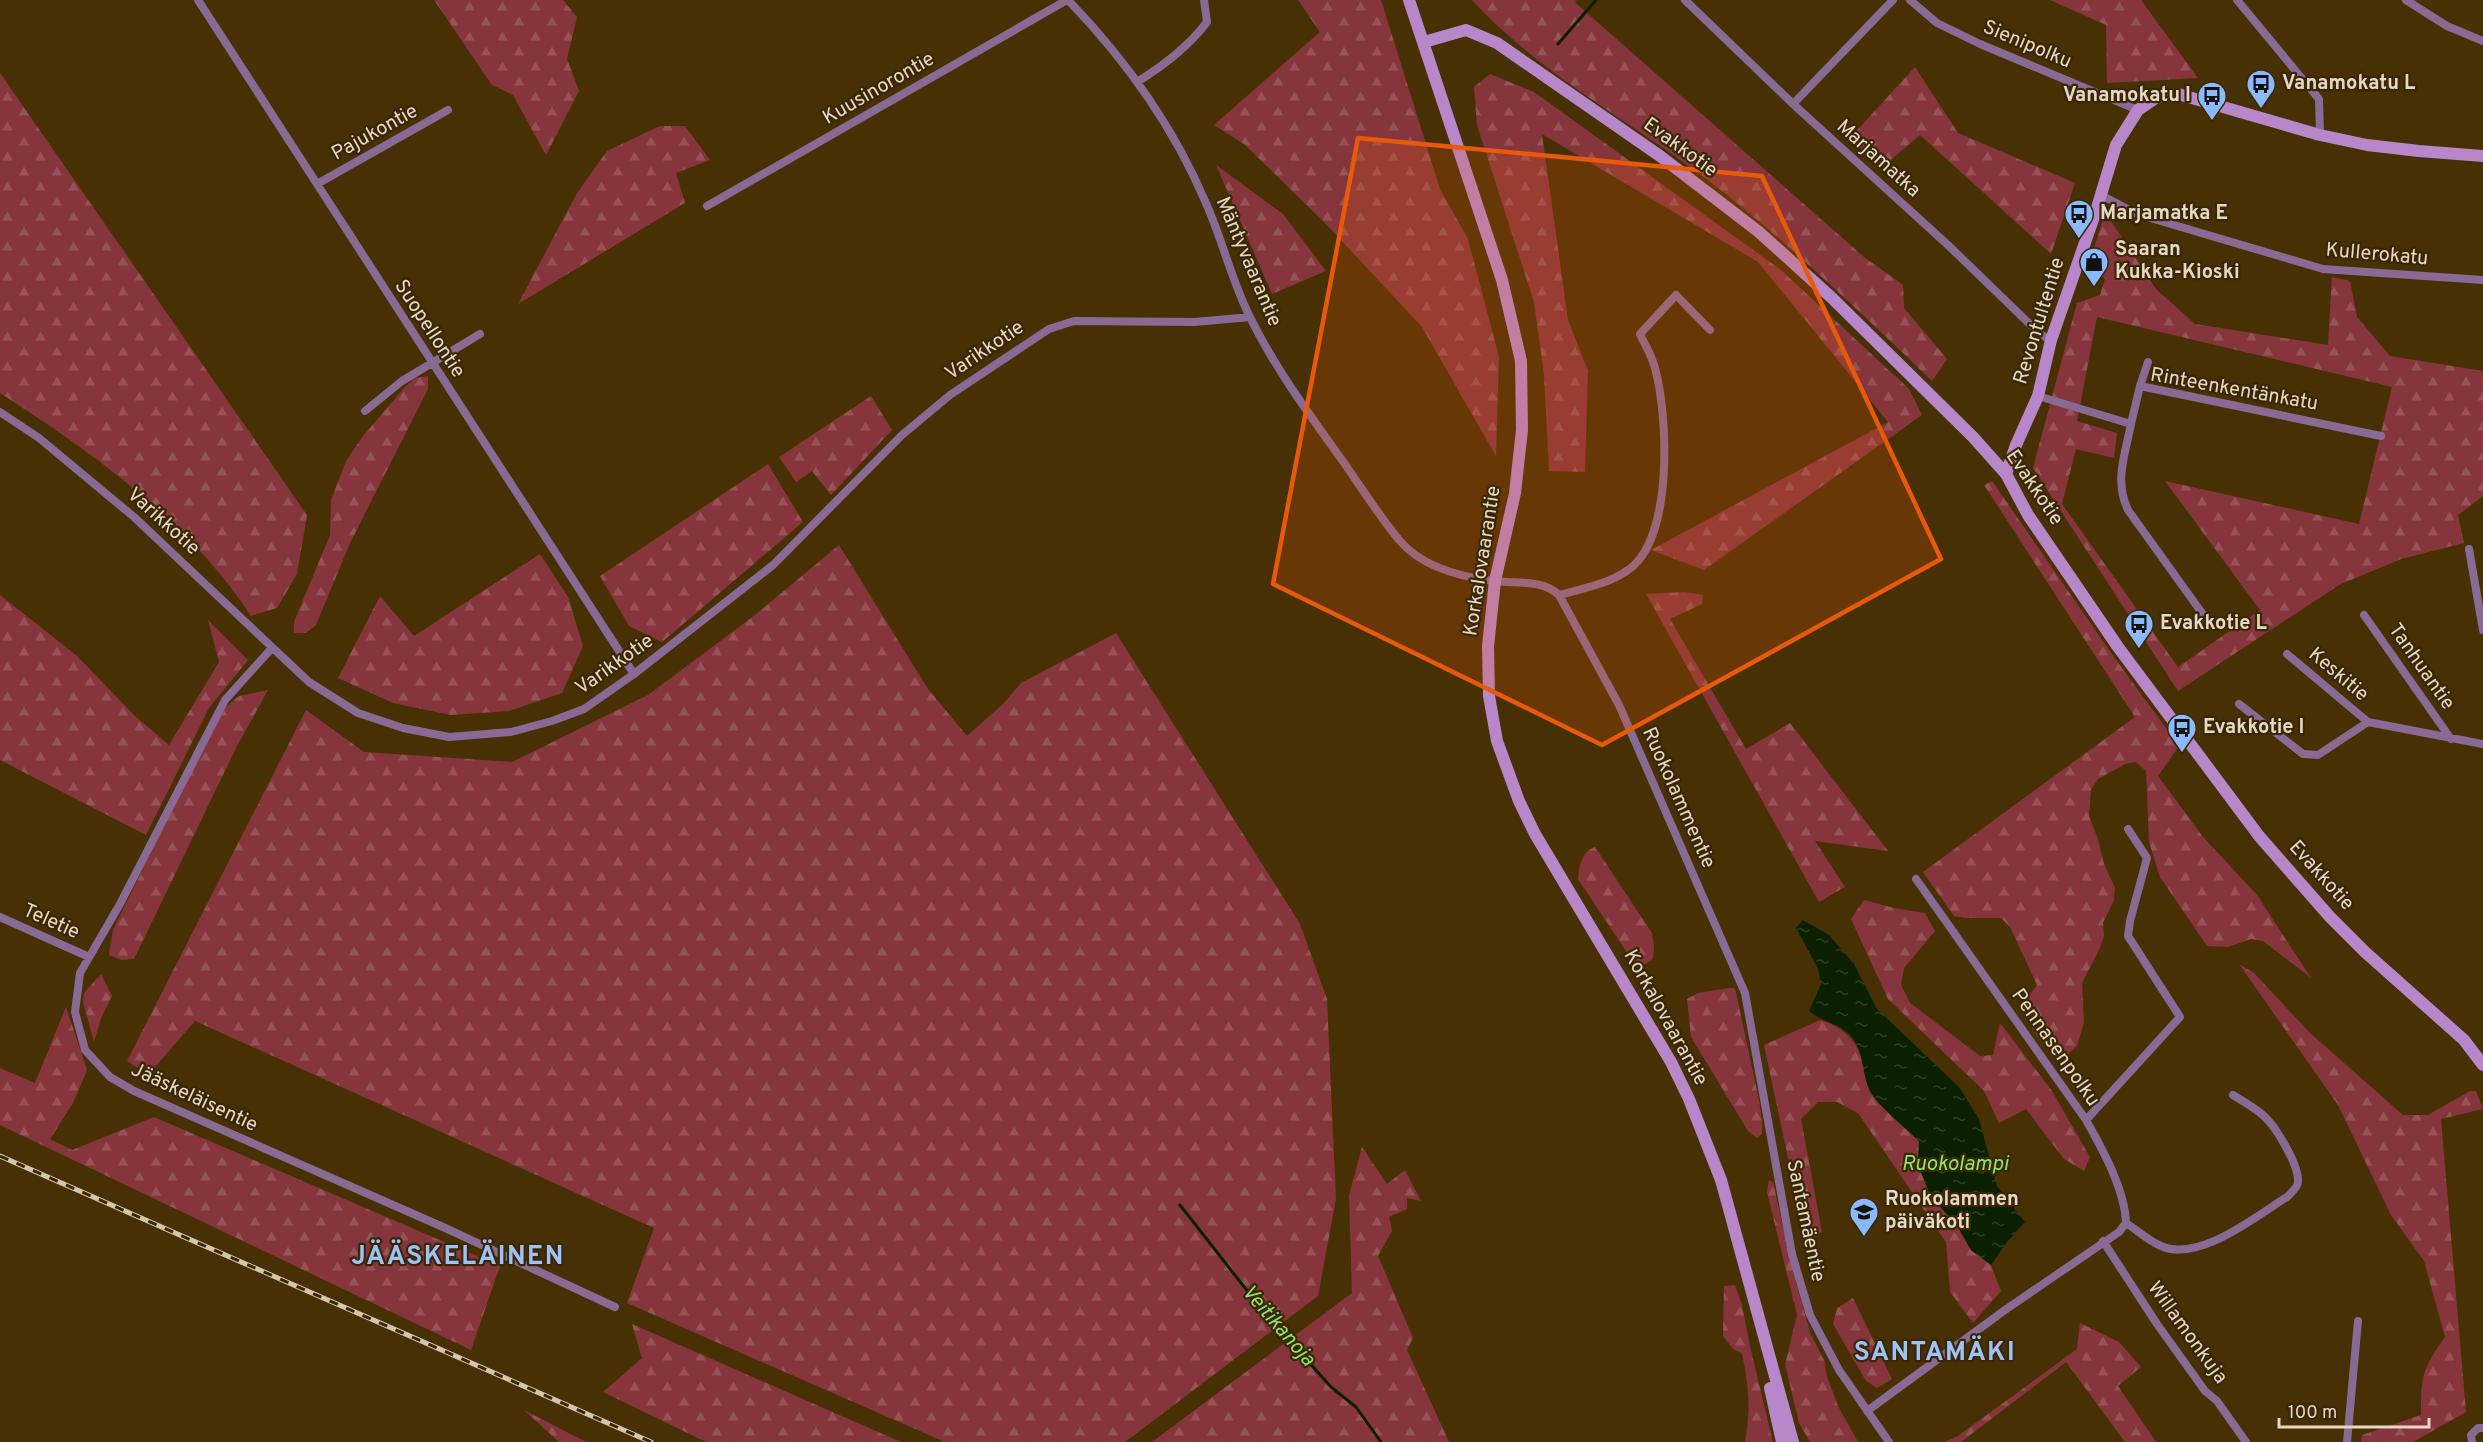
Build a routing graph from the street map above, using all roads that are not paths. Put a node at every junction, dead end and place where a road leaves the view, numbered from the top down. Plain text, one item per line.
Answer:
1 (198, 0) edge
2 (1067, 0) edge
3 (1204, 0) edge
4 (1408, 0) edge
5 (1685, 0) edge
6 (1893, 0) edge
7 (1910, 0) edge
8 (2237, 0) edge
9 (2406, 0) edge
10 (2483, 41) edge
11 (1424, 42) junction
12 (1137, 82) junction
13 (1793, 104) junction
14 (448, 110) dead end
15 (2138, 110) junction
16 (2320, 135) junction
17 (2483, 156) edge
18 (317, 184) junction
19 (2101, 195) junction
20 (707, 206) dead end
21 (2483, 280) edge
22 (1250, 317) junction
23 (1710, 330) dead end
24 (480, 334) dead end
25 (2051, 340) junction
26 (2148, 362) dead end
27 (431, 363) junction
28 (2140, 386) junction
29 (2037, 396) junction
30 (365, 411) dead end
31 (0, 412) edge
32 (2131, 424) junction
33 (2381, 436) dead end
34 (2006, 474) junction
35 (2469, 549) dead end
36 (1495, 581) junction
37 (1559, 595) junction
38 (2364, 615) dead end
39 (2212, 627) dead end
40 (2483, 630) edge
41 (271, 649) junction
42 (2287, 654) dead end
43 (634, 674) junction
44 (2239, 704) dead end
45 (2368, 722) junction
46 (2451, 739) junction
47 (2483, 744) edge
48 (2128, 829) dead end
49 (1916, 879) dead end
50 (0, 917) edge
51 (89, 957) junction
52 (1750, 1021) joint
53 (2483, 1065) edge
54 (2233, 1095) dead end
55 (2086, 1120) junction
56 (2126, 1223) junction
57 (2103, 1241) junction
58 (615, 1306) dead end
59 (2358, 1321) dead end
60 (1764, 1337) junction
61 (1867, 1411) junction
62 (2483, 1428) edge
63 (1782, 1442) edge
64 (1793, 1442) edge
65 (1889, 1442) edge
66 (2246, 1442) edge
67 (2347, 1442) edge
68 (2472, 1442) edge

1 - 18 street, Suopellontie
2 - 12 street, Mäntyvaarantie
2 - 20 street, Kuusinorontie
3 - 12 street
4 - 11 street, Korkalovaarantie
5 - 13 street, Marjamatka
6 - 13 street
7 - 15 street, Sienipolku
8 - 16 street
9 - 10 street
11 - 34 street, Evakkotie
11 - 36 street, Korkalovaarantie
12 - 22 street, Mäntyvaarantie
13 - 25 street, Marjamatka
14 - 18 street, Pajukontie
15 - 16 street, Revontultentie
15 - 19 street, Revontultentie
16 - 17 street, Revontultentie
18 - 27 street, Suopellontie
19 - 21 street, Kullerokatu
19 - 25 street, Revontultentie
22 - 36 street, Mäntyvaarantie
22 - 43 street, Varikkotie
23 - 37 street
24 - 27 street
25 - 29 street, Revontultentie
26 - 28 street
27 - 30 street
27 - 43 street, Suopellontie
28 - 32 street, Rinteenkentänkatu
28 - 33 street, Rinteenkentänkatu
29 - 32 street
29 - 34 street, Revontultentie
31 - 41 street, Varikkotie
32 - 39 street, Rinteenkentänkatu
34 - 53 street, Evakkotie
35 - 40 street
36 - 37 street, Mäntyvaarantie
36 - 60 street, Korkalovaarantie
37 - 52 street, Ruokolammentie
38 - 46 street, Tanhuantie
41 - 43 street, Varikkotie
41 - 51 street, Jääskeläisentie
42 - 45 street, Keskitie
44 - 45 street
45 - 46 street
46 - 47 street
48 - 55 street
49 - 55 street, Pennasenpolku
50 - 51 street, Teletie
51 - 58 street, Jääskeläisentie
52 - 61 street, Santamäentie
54 - 56 street
55 - 56 street, Pennasenpolku
56 - 57 street
57 - 61 street
57 - 66 street, Willamonkuja
59 - 67 street
60 - 63 street, Korkalovaarantie
60 - 64 street, Korkalovaarantie
61 - 65 street, Santamäentie
62 - 68 street

